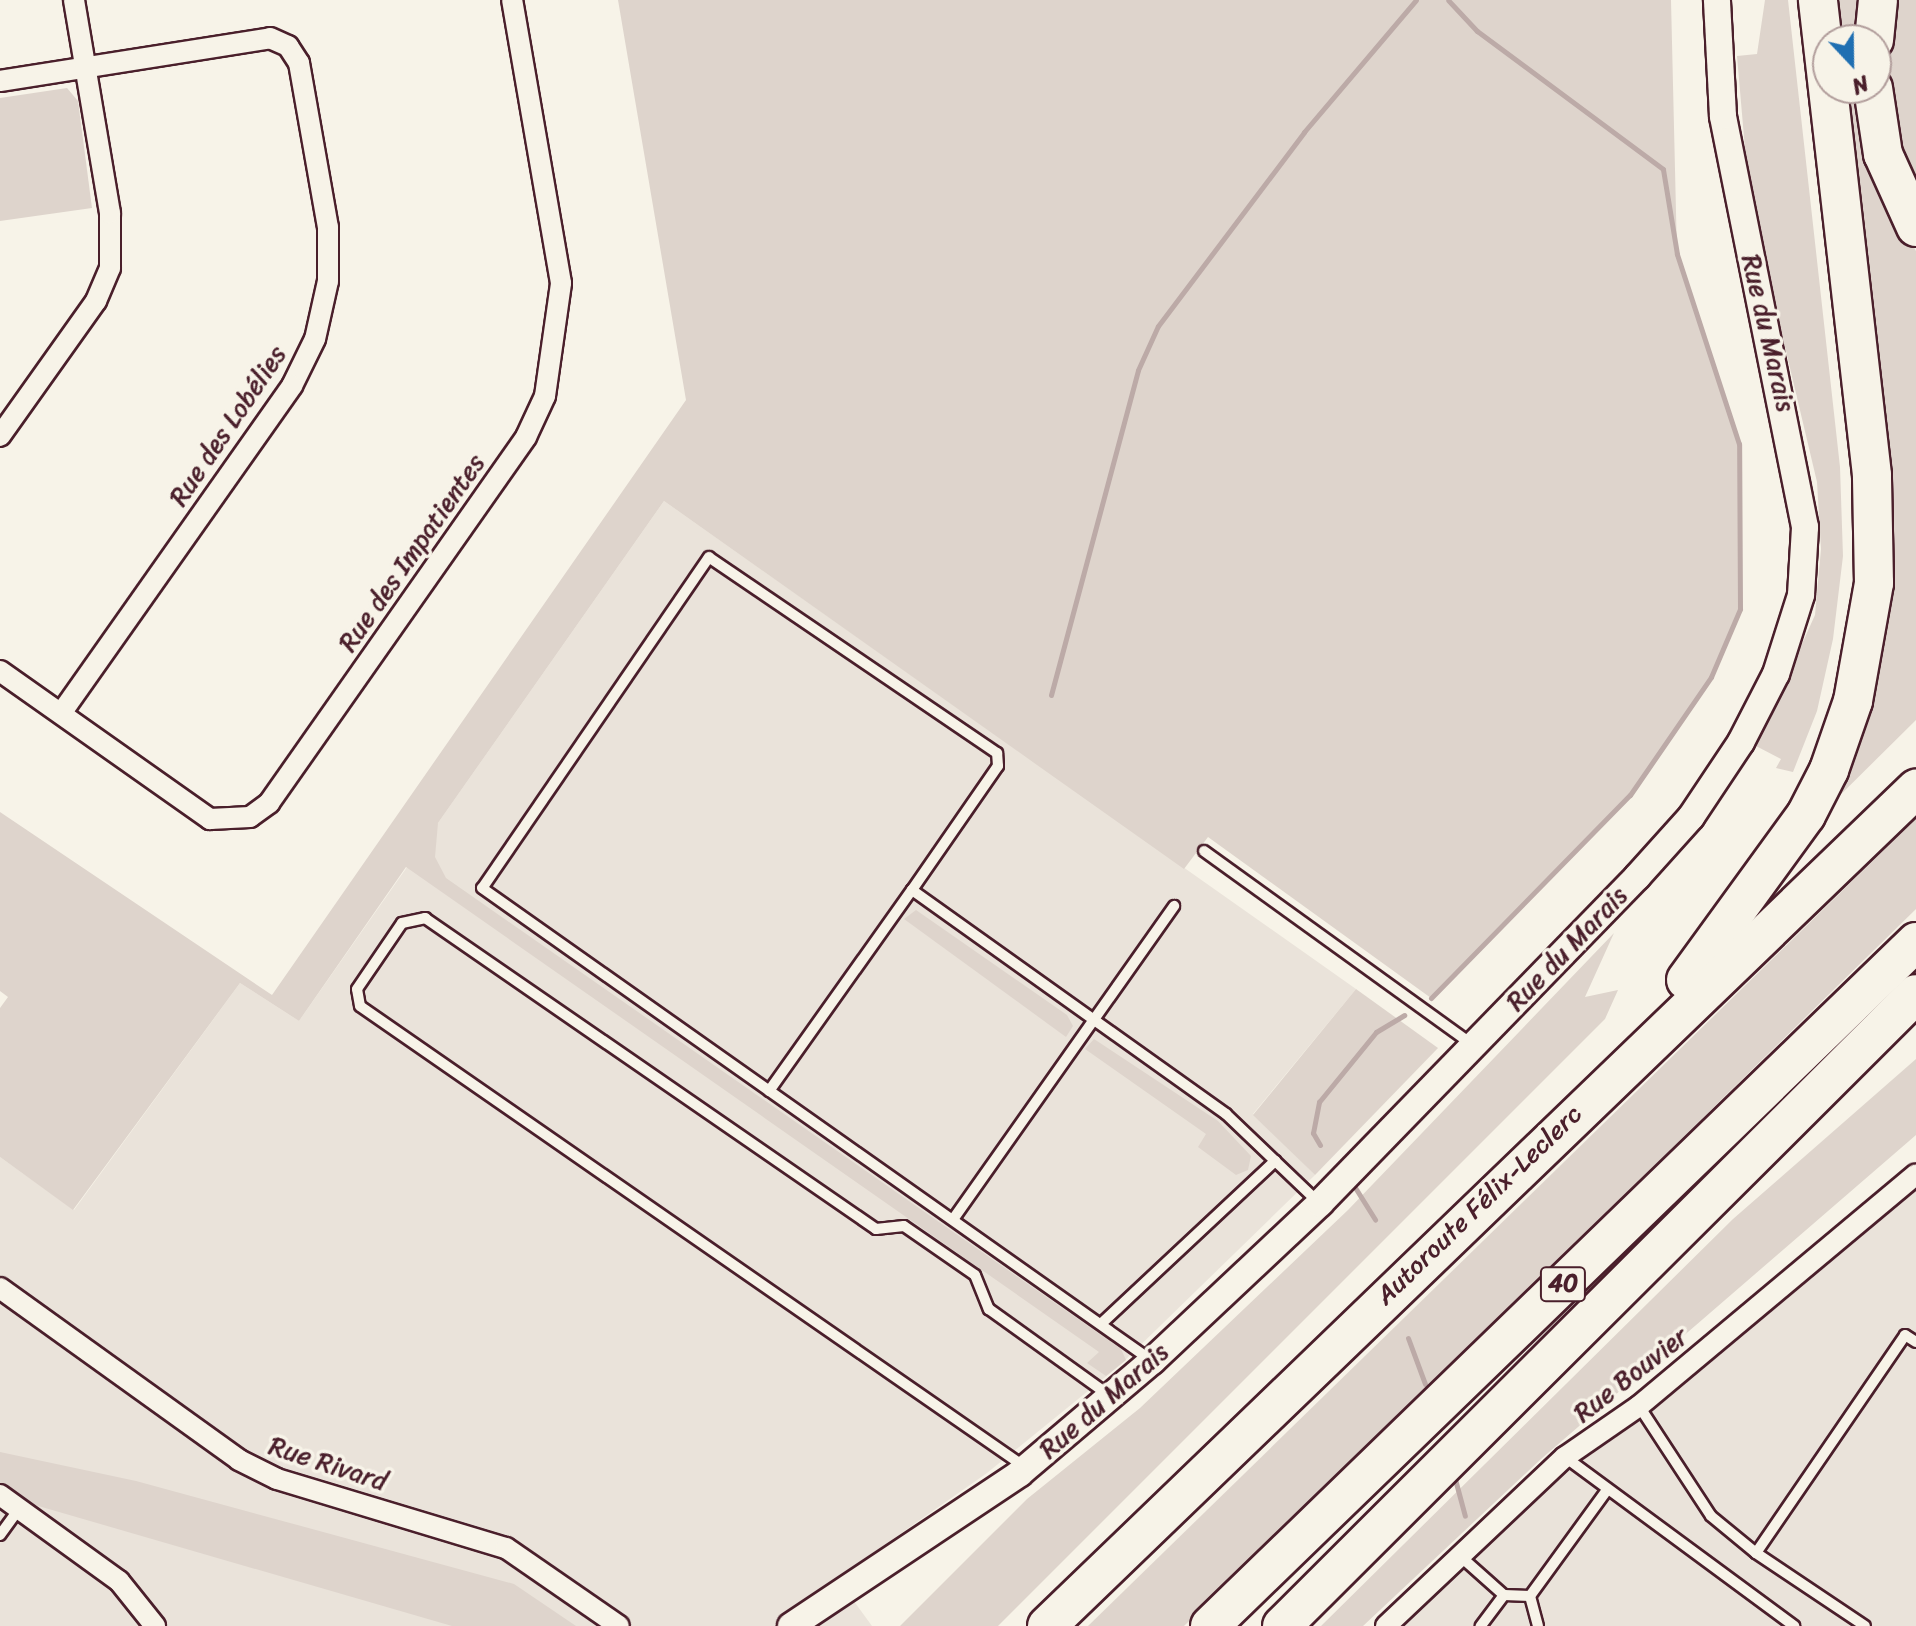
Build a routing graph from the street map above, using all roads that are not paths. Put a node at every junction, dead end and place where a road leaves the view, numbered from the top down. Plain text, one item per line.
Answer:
1 (74, 0) edge
2 (512, 0) edge
3 (1717, 0) edge
4 (1818, 0) edge
5 (1878, 0) edge
6 (1876, 24) edge
7 (85, 66) junction
8 (0, 81) edge
9 (1875, 104) edge
10 (1916, 227) edge
11 (0, 436) edge
12 (0, 671) edge
13 (61, 713) junction
14 (1916, 789) edge
15 (1204, 851) dead end
16 (912, 890) junction
17 (1174, 906) dead end
18 (1916, 942) edge
19 (1916, 994) edge
20 (1094, 1020) junction
21 (1916, 1030) edge
22 (1473, 1045) junction
23 (1610, 1078) junction
24 (769, 1091) junction
25 (1756, 1151) junction
26 (1275, 1161) junction
27 (1916, 1174) edge
28 (1320, 1203) junction
29 (954, 1218) junction
30 (0, 1288) edge
31 (1103, 1322) junction
32 (1916, 1342) edge
33 (1152, 1361) junction
34 (1111, 1397) junction
35 (1639, 1406) junction
36 (1565, 1457) junction
37 (1027, 1468) junction
38 (1607, 1490) junction
39 (0, 1495) edge
40 (19, 1509) junction
41 (0, 1535) edge
42 (1756, 1553) junction
43 (1459, 1555) junction
44 (1341, 1563) junction
45 (1504, 1595) junction
46 (1530, 1596) junction
47 (155, 1626) edge
48 (619, 1626) edge
49 (791, 1626) edge
50 (1047, 1626) edge
51 (1210, 1626) edge
52 (1267, 1626) edge
53 (1282, 1626) edge
54 (1386, 1626) edge
55 (1481, 1626) edge
56 (1538, 1626) edge
57 (1794, 1626) edge
58 (1865, 1626) edge

1 - 7 street
2 - 13 street, Rue des Impatientes
3 - 22 street, Rue du Marais
4 - 23 highway
5 - 6 highway
7 - 8 street, Rue des Lobélies
7 - 11 street
7 - 13 street, Rue des Lobélies
9 - 10 highway
12 - 13 street, Rue des Impatientes
14 - 23 highway, Autoroute Félix-Leclerc
15 - 22 lane
16 - 20 lane
16 - 24 lane
16 - 24 lane
17 - 20 lane
18 - 51 highway, 40
19 - 25 highway
20 - 26 lane
20 - 29 lane
21 - 25 highway
22 - 28 street, Rue du Marais
23 - 50 highway, Autoroute Félix-Leclerc
24 - 29 lane
25 - 44 highway
26 - 28 lane
26 - 31 lane
27 - 35 street, Rue Bouvier
28 - 33 street, Rue du Marais
29 - 31 lane
30 - 48 street, Rue Rivard
31 - 33 lane
32 - 42 lane
33 - 34 street, Rue du Marais
34 - 37 street, Rue du Marais
34 - 37 lane
35 - 36 street, Rue Bouvier
35 - 42 lane
36 - 38 lane
36 - 43 street, Rue Bouvier
37 - 49 street, Rue du Marais
38 - 46 lane
38 - 57 lane
39 - 40 street
40 - 41 lane
40 - 47 street
42 - 58 lane
43 - 45 lane
43 - 54 street, Rue Bouvier
44 - 52 highway
44 - 53 highway
45 - 46 lane
45 - 55 lane
46 - 56 lane

